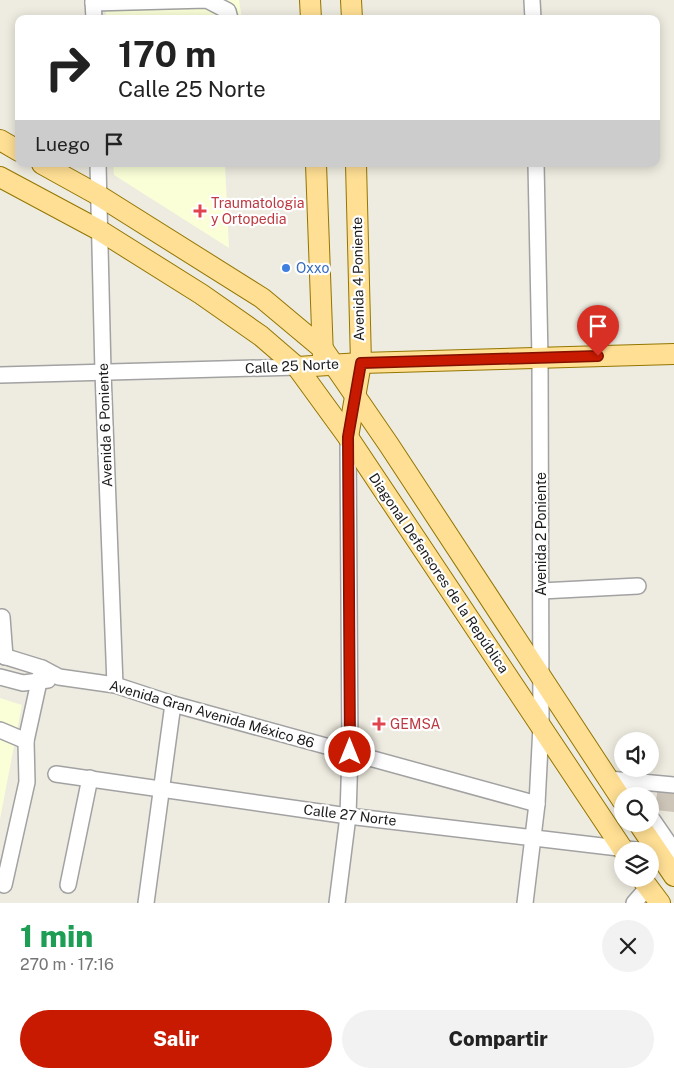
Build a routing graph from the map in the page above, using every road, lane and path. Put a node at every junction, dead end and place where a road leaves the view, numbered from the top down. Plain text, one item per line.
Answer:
1 (310, 0) edge
2 (351, 0) edge
3 (532, 0) edge
4 (93, 1) edge
5 (94, 15) edge
6 (229, 15) edge
7 (311, 15) edge
8 (352, 15) edge
9 (533, 15) edge
10 (0, 140) edge
11 (15, 149) edge
12 (47, 167) edge
13 (98, 167) edge
14 (316, 167) edge
15 (356, 167) edge
16 (536, 167) edge
17 (0, 178) edge
18 (98, 195) junction
19 (100, 230) junction
20 (674, 354) edge
21 (540, 358) junction
22 (327, 360) junction
23 (361, 363) junction
24 (297, 367) junction
25 (103, 372) junction
26 (0, 375) edge
27 (356, 397) junction
28 (321, 398) junction
29 (348, 437) junction
30 (638, 586) dead end
31 (541, 591) junction
32 (2, 617) dead end
33 (3, 656) edge
34 (41, 675) junction
35 (0, 678) edge
36 (542, 678) junction
37 (116, 685) junction
38 (173, 704) junction
39 (541, 726) junction
40 (0, 730) edge
41 (26, 741) junction
42 (350, 752) junction
43 (56, 774) dead end
44 (90, 778) junction
45 (674, 785) edge
46 (619, 786) edge
47 (161, 789) junction
48 (537, 804) junction
49 (348, 816) junction
50 (534, 838) junction
51 (657, 841) edge
52 (618, 842) edge
53 (614, 849) edge
54 (674, 876) edge
55 (4, 885) dead end
56 (68, 885) dead end
57 (643, 887) edge
58 (648, 887) edge
59 (146, 903) edge
60 (338, 903) edge
61 (525, 903) edge
62 (634, 903) edge
63 (660, 903) edge

1 - 7 main road
2 - 8 main road
3 - 9 street
4 - 5 street
4 - 6 street
10 - 11 main road
12 - 18 main road, Diagonal Defensores de la República
13 - 18 street, Avenida 6 Poniente
14 - 22 main road
15 - 23 main road, Avenida 4 Poniente
16 - 21 street, Avenida 2 Poniente
17 - 19 main road, Diagonal Defensores de la República
18 - 19 street, Avenida 6 Poniente
18 - 22 main road, Diagonal Defensores de la República
19 - 24 main road, Diagonal Defensores de la República
19 - 25 street, Avenida 6 Poniente
20 - 21 main road, Calle 25 Norte
21 - 23 main road, Calle 25 Norte
21 - 31 street, Avenida 2 Poniente
22 - 23 main road, Calle 25 Norte
22 - 24 main road, Calle 25 Norte
22 - 27 main road, Diagonal Defensores de la República
22 - 28 main road
23 - 27 main road, Avenida 4 Poniente
24 - 25 street, Calle 25 Norte
24 - 28 main road, Diagonal Defensores de la República
25 - 26 street, Calle 25 Norte
25 - 37 street, Avenida 6 Poniente
27 - 29 main road, Avenida 4 Poniente
27 - 36 main road, Diagonal Defensores de la República
28 - 29 main road, Diagonal Defensores de la República
29 - 39 main road, Diagonal Defensores de la República
29 - 42 street, Avenida 4 Poniente
30 - 31 street
31 - 36 street, Avenida 2 Poniente
32 - 33 street
33 - 34 street
34 - 35 street, Avenida Gran Avenida México 86
34 - 37 street, Avenida Gran Avenida México 86
34 - 41 street
36 - 39 street, Avenida 2 Poniente
36 - 46 main road, Diagonal Defensores de la República
37 - 38 street, Avenida Gran Avenida México 86
38 - 42 street, Avenida Gran Avenida México 86
38 - 47 street
39 - 48 street, Avenida 2 Poniente
39 - 52 main road, Diagonal Defensores de la República
40 - 41 street
41 - 55 street
42 - 48 street, Avenida Gran Avenida México 86
42 - 49 street, Avenida 4 Poniente
43 - 44 street, Calle 27 Norte
44 - 47 street, Calle 27 Norte
44 - 56 street
45 - 46 street
47 - 49 street, Calle 27 Norte
47 - 59 street
48 - 50 street, Avenida 2 Poniente
49 - 50 street, Calle 27 Norte
49 - 60 street, Avenida 4 Poniente
50 - 53 street, Calle 27 Norte
50 - 61 street, Avenida 2 Poniente
51 - 54 main road
57 - 62 street
58 - 63 main road

